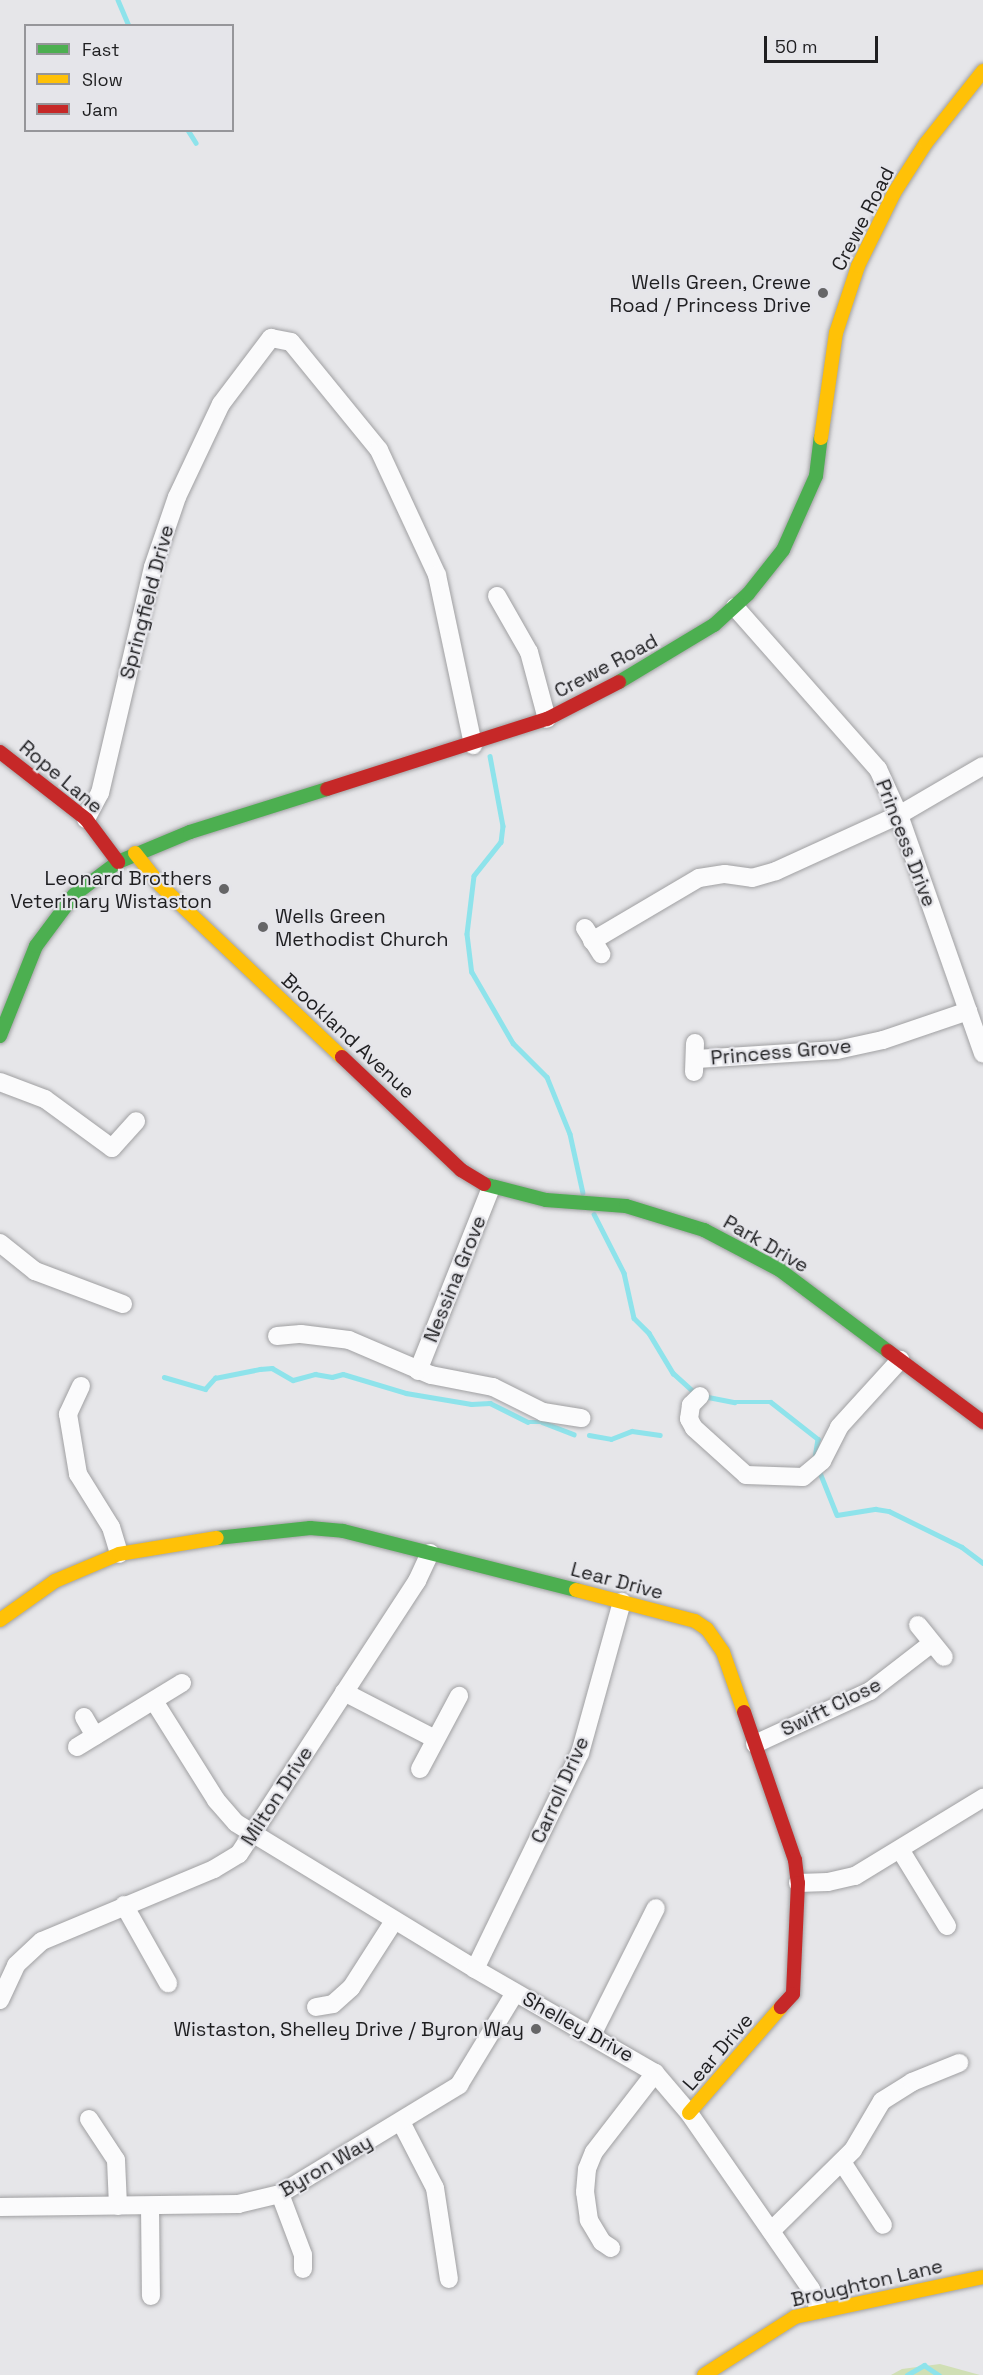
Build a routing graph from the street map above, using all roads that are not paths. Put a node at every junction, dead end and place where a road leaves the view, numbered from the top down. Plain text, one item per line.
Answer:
1 (983, 71) edge
2 (497, 596) dead end
3 (735, 606) junction
4 (547, 719) junction
5 (473, 745) junction
6 (0, 752) edge
7 (983, 766) edge
8 (898, 815) junction
9 (86, 819) junction
10 (135, 853) junction
11 (118, 862) junction
12 (593, 941) dead end
13 (968, 1011) junction
14 (0, 1036) edge
15 (983, 1053) edge
16 (695, 1058) dead end
17 (0, 1082) edge
18 (136, 1121) dead end
19 (491, 1188) junction
20 (0, 1243) edge
21 (123, 1304) dead end
22 (277, 1336) dead end
23 (900, 1360) junction
24 (418, 1371) junction
25 (73, 1390) dead end
26 (700, 1396) dead end
27 (582, 1418) dead end
28 (983, 1422) edge
29 (429, 1553) junction
30 (119, 1554) junction
31 (622, 1602) junction
32 (3, 1612) edge
33 (918, 1625) dead end
34 (182, 1683) dead end
35 (344, 1692) junction
36 (459, 1696) dead end
37 (154, 1701) junction
38 (84, 1717) dead end
39 (95, 1736) junction
40 (435, 1739) junction
41 (755, 1743) junction
42 (77, 1747) dead end
43 (420, 1769) dead end
44 (983, 1798) edge
45 (252, 1834) junction
46 (901, 1851) junction
47 (798, 1883) junction
48 (124, 1905) junction
49 (656, 1908) dead end
50 (394, 1921) junction
51 (947, 1926) dead end
52 (475, 1969) junction
53 (169, 1983) dead end
54 (2, 1991) edge
55 (515, 1993) junction
56 (316, 2007) dead end
57 (592, 2035) junction
58 (959, 2063) dead end
59 (655, 2073) junction
60 (690, 2113) junction
61 (401, 2122) junction
62 (91, 2128) dead end
63 (842, 2162) junction
64 (280, 2194) junction
65 (118, 2206) junction
66 (150, 2206) junction
67 (0, 2207) edge
68 (883, 2225) dead end
69 (771, 2231) junction
70 (602, 2246) dead end
71 (303, 2269) dead end
72 (983, 2277) edge
73 (448, 2279) dead end
74 (151, 2296) dead end
75 (819, 2310) junction
76 (704, 2375) edge

1 - 3 street, Crewe Road
2 - 4 street
3 - 4 street, Crewe Road
3 - 8 street, Princess Drive
4 - 5 street, Crewe Road
5 - 9 street, Springfield Drive
5 - 10 street, Crewe Road
6 - 9 street, Rope Lane
7 - 8 street
8 - 12 street
8 - 13 street, Princess Drive
9 - 11 street, Rope Lane
10 - 11 street, Crewe Road
10 - 19 street, Brookland Avenue
11 - 14 street, Crewe Road
13 - 15 street, Princess Drive
13 - 16 street, Princess Grove
17 - 18 street
19 - 23 street, Park Drive
19 - 24 street, Nessina Grove
20 - 21 street
22 - 24 street
23 - 26 street
23 - 28 street, Park Drive
24 - 27 street
25 - 30 street
29 - 30 street, Lear Drive
29 - 31 street, Lear Drive
29 - 35 street, Milton Drive
30 - 32 street, Lear Drive
31 - 41 street, Lear Drive
31 - 52 street, Carroll Drive
33 - 41 street, Swift Close
34 - 37 street
35 - 40 street
35 - 45 street, Milton Drive
36 - 40 street
37 - 39 street
37 - 45 street, Shelley Drive
38 - 39 street
39 - 42 street
40 - 43 street
41 - 47 street, Lear Drive
44 - 46 street
45 - 48 street, Milton Drive
45 - 50 street, Shelley Drive
46 - 47 street
46 - 51 street
47 - 60 street, Lear Drive
48 - 53 street
48 - 54 street, Milton Drive
49 - 57 street
50 - 52 street, Shelley Drive
50 - 56 street
52 - 55 street, Shelley Drive
55 - 57 street, Shelley Drive
55 - 61 street, Byron Way
57 - 59 street, Shelley Drive
58 - 63 street
59 - 60 street, Shelley Drive
59 - 70 street
60 - 69 street, Shelley Drive
61 - 64 street, Byron Way
61 - 73 street
62 - 65 street
63 - 68 street
63 - 69 street
64 - 66 street, Byron Way
64 - 71 street
65 - 66 street, Byron Way
65 - 67 street, Byron Way
66 - 74 street
69 - 75 street, Shelley Drive
72 - 75 street, Broughton Lane
75 - 76 street, Broughton Lane

